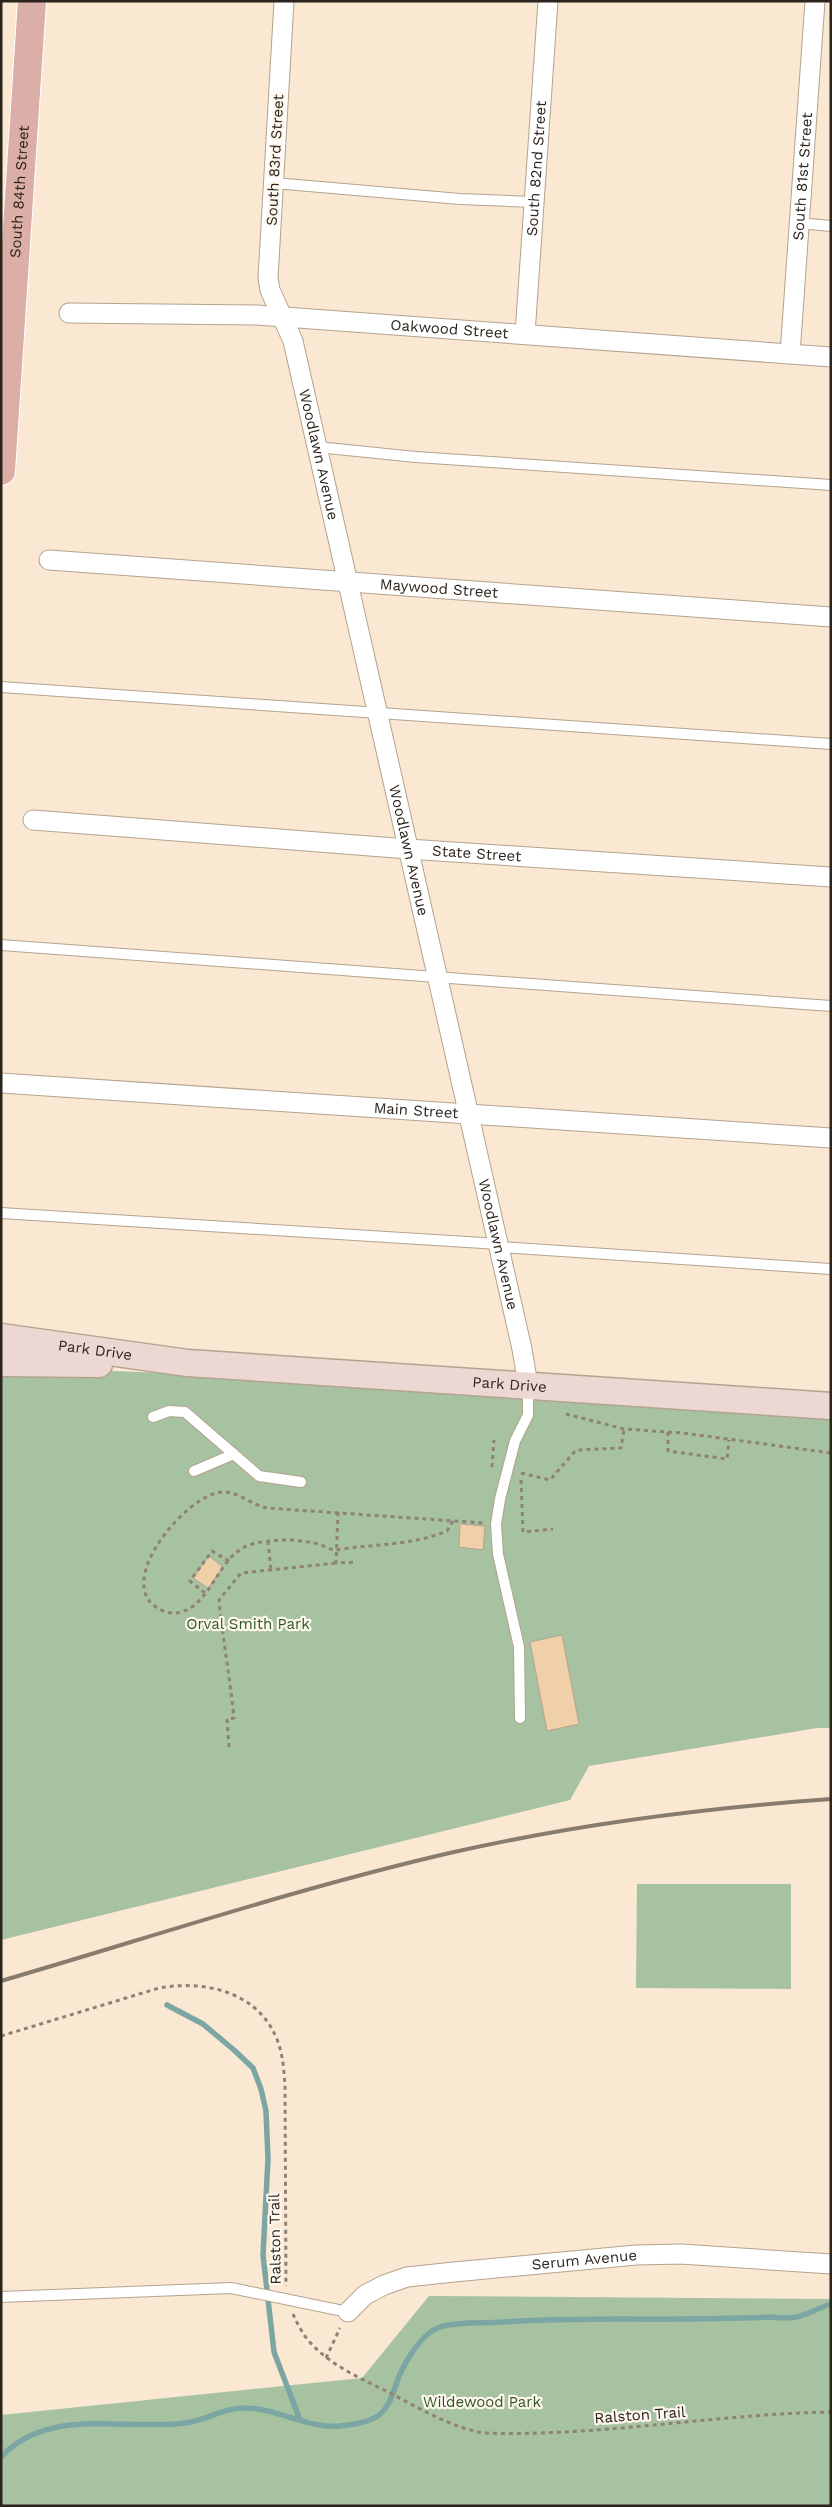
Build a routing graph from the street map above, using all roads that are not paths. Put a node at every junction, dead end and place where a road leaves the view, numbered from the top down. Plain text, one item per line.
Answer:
1 (32, 1) edge
2 (284, 1) edge
3 (548, 1) edge
4 (815, 1) edge
5 (274, 183) junction
6 (534, 202) junction
7 (799, 223) junction
8 (831, 226) edge
9 (69, 313) dead end
10 (282, 317) junction
11 (525, 334) junction
12 (790, 354) junction
13 (831, 357) edge
14 (3, 402) edge
15 (317, 447) junction
16 (1, 471) edge
17 (831, 485) edge
18 (49, 560) dead end
19 (347, 582) junction
20 (831, 616) edge
21 (1, 687) edge
22 (377, 713) junction
23 (831, 744) edge
24 (33, 820) dead end
25 (408, 849) junction
26 (831, 877) edge
27 (1, 946) edge
28 (438, 976) junction
29 (831, 1006) edge
30 (1, 1083) edge
31 (469, 1114) junction
32 (831, 1138) edge
33 (1, 1213) edge
34 (499, 1245) junction
35 (831, 1269) edge
36 (1, 1337) edge
37 (1, 1363) edge
38 (188, 1363) junction
39 (528, 1386) junction
40 (831, 1406) edge
41 (153, 1417) dead end
42 (234, 1454) junction
43 (194, 1471) dead end
44 (301, 1482) dead end
45 (520, 1718) dead end
46 (831, 2264) edge
47 (1, 2298) edge
48 (348, 2312) joint

1 - 14 main road, South 84th Street
2 - 5 street, South 83rd Street
3 - 6 street, South 82nd Street
4 - 7 street, South 81st Street
5 - 6 lane
5 - 10 street, South 83rd Street
6 - 11 street, South 82nd Street
7 - 8 lane
7 - 12 street, South 81st Street
9 - 10 street, Oakwood Street
10 - 11 street, Oakwood Street
10 - 15 street, Woodlawn Avenue
11 - 12 street, Oakwood Street
12 - 13 street, Oakwood Street
14 - 16 main road, South 84th Street
15 - 17 lane
15 - 19 street, Woodlawn Avenue
18 - 19 street, Maywood Street
19 - 20 street, Maywood Street
19 - 22 street, Woodlawn Avenue
21 - 22 lane
22 - 23 lane
22 - 25 street, Woodlawn Avenue
24 - 25 street, State Street
25 - 26 street, State Street
25 - 28 street, Woodlawn Avenue
27 - 28 lane
28 - 29 lane
28 - 31 street, Woodlawn Avenue
30 - 31 street, Main Street
31 - 32 street, Main Street
31 - 34 street, Woodlawn Avenue
33 - 34 lane
34 - 35 lane
34 - 39 street, Woodlawn Avenue
36 - 38 street, Park Drive
37 - 38 street, Park Drive
38 - 39 street, Park Drive
39 - 40 street, Park Drive
39 - 45 lane
41 - 42 lane
42 - 43 lane
42 - 44 lane
46 - 48 street, Serum Avenue
47 - 48 lane

